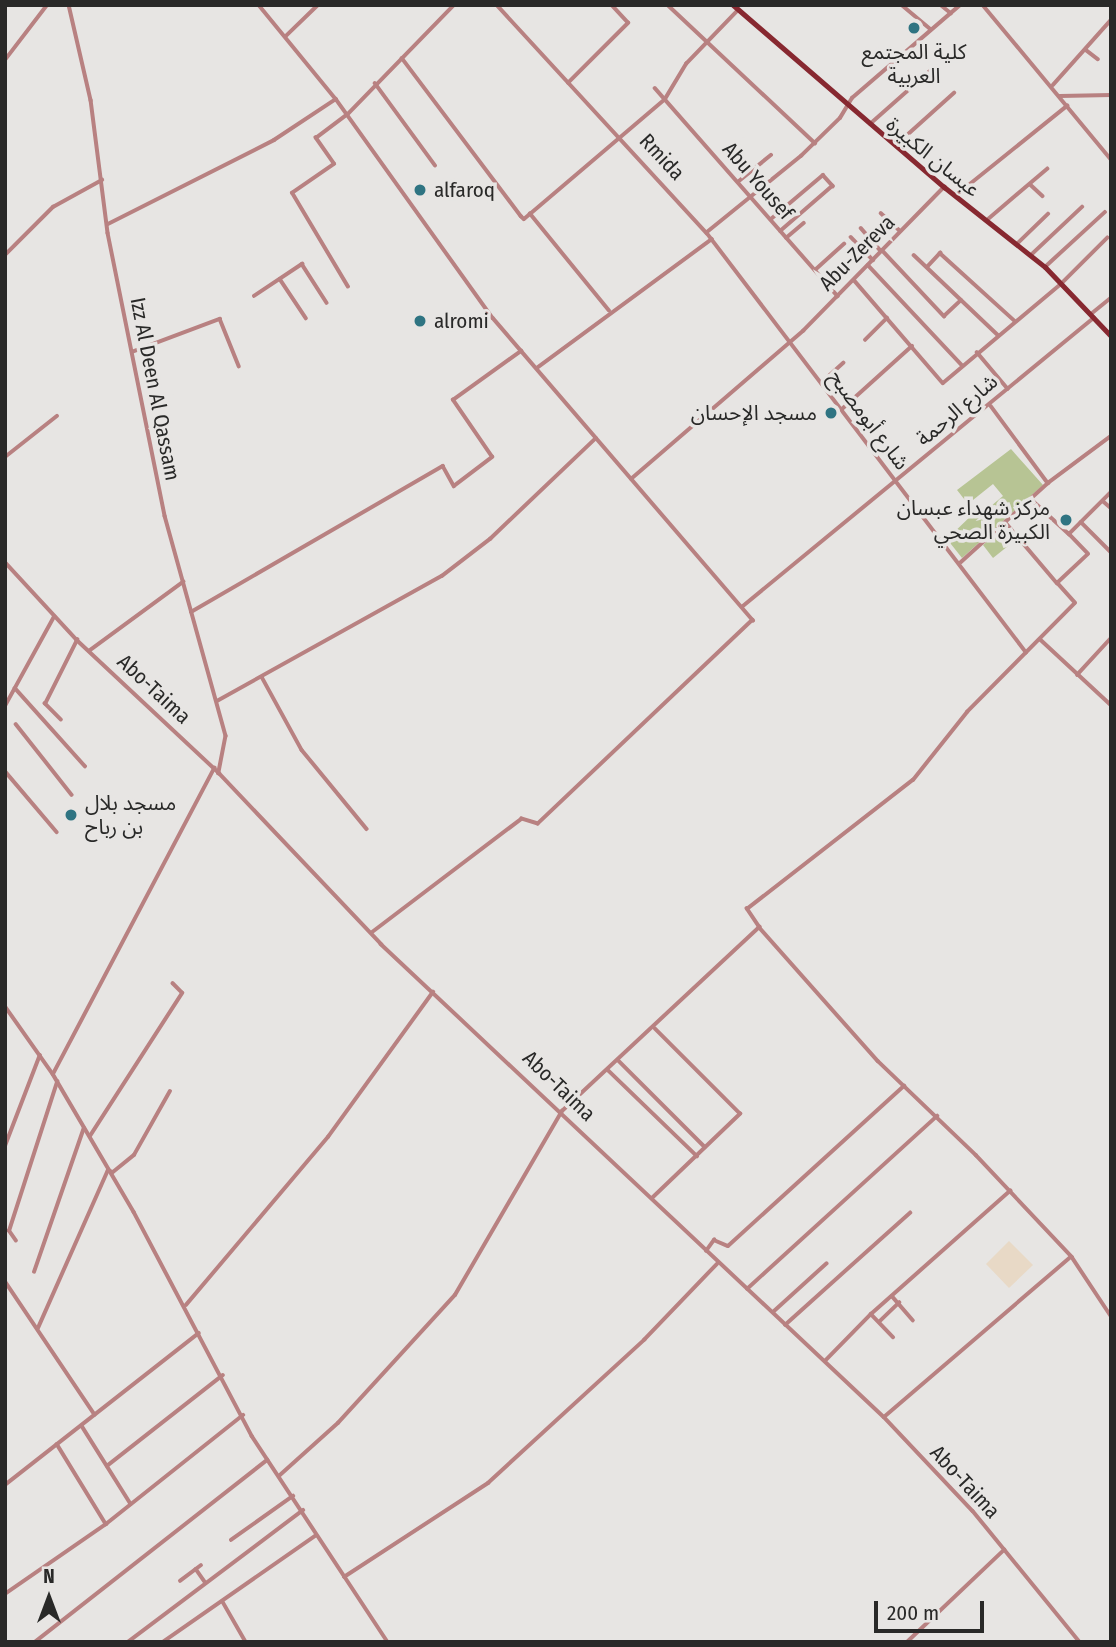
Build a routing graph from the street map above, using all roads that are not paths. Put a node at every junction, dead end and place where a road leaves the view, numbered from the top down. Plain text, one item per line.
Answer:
1 (47, 5) edge
2 (69, 5) edge
3 (259, 5) edge
4 (318, 5) edge
5 (454, 5) edge
6 (497, 5) edge
7 (611, 5) edge
8 (668, 5) edge
9 (902, 5) edge
10 (941, 5) edge
11 (960, 5) edge
12 (983, 5) edge
13 (735, 7) edge
14 (951, 13) junction
15 (1111, 20) edge
16 (931, 29) junction
17 (286, 36) junction
18 (707, 43) junction
19 (1086, 50) junction
20 (402, 58) junction
21 (1098, 59) dead end
22 (5, 60) edge
23 (931, 70) dead end
24 (375, 83) junction
25 (568, 83) junction
26 (1053, 85) junction
27 (655, 88) dead end
28 (954, 93) dead end
29 (1111, 95) edge
30 (1059, 96) junction
31 (336, 99) junction
32 (666, 99) junction
33 (847, 106) junction
34 (1067, 106) junction
35 (347, 115) junction
36 (869, 125) junction
37 (622, 137) junction
38 (815, 143) junction
39 (895, 146) junction
40 (771, 155) dead end
41 (1111, 159) edge
42 (435, 165) dead end
43 (1047, 169) dead end
44 (102, 180) junction
45 (739, 181) junction
46 (1031, 185) junction
47 (944, 187) junction
48 (753, 196) junction
49 (955, 196) junction
50 (1043, 196) dead end
51 (1082, 207) dead end
52 (1105, 212) dead end
53 (881, 213) dead end
54 (530, 214) junction
55 (1048, 214) dead end
56 (771, 219) junction
57 (987, 220) junction
58 (804, 223) dead end
59 (108, 224) junction
60 (861, 228) dead end
61 (781, 231) junction
62 (900, 232) junction
63 (707, 233) junction
64 (851, 237) dead end
65 (786, 238) junction
66 (1107, 238) dead end
67 (712, 239) junction
68 (844, 244) dead end
69 (1017, 244) junction
70 (882, 251) junction
71 (5, 255) edge
72 (914, 255) dead end
73 (1031, 255) junction
74 (873, 260) junction
75 (868, 265) junction
76 (928, 266) junction
77 (1045, 267) junction
78 (815, 270) junction
79 (280, 279) junction
80 (854, 280) junction
81 (1062, 283) junction
82 (348, 288) dead end
83 (254, 296) dead end
84 (838, 296) junction
85 (1111, 298) edge
86 (962, 300) junction
87 (327, 303) dead end
88 (609, 312) junction
89 (1092, 316) junction
90 (306, 318) dead end
91 (887, 318) junction
92 (1015, 321) junction
93 (998, 335) junction
94 (1111, 336) edge
95 (865, 340) dead end
96 (791, 341) junction
97 (912, 346) junction
98 (521, 351) junction
99 (132, 352) junction
100 (977, 352) junction
101 (843, 363) dead end
102 (962, 365) junction
103 (239, 366) dead end
104 (537, 368) junction
105 (821, 383) junction
106 (1007, 389) junction
107 (991, 406) junction
108 (842, 409) junction
109 (57, 416) dead end
110 (1111, 436) edge
111 (597, 438) junction
112 (5, 457) edge
113 (631, 479) junction
114 (895, 481) junction
115 (1048, 483) junction
116 (1111, 492) edge
117 (1031, 499) junction
118 (1103, 501) junction
119 (1111, 508) edge
120 (1081, 522) junction
121 (1006, 523) junction
122 (1069, 534) junction
123 (1111, 552) edge
124 (5, 562) edge
125 (961, 562) junction
126 (183, 582) junction
127 (1057, 583) junction
128 (743, 606) junction
129 (191, 612) junction
130 (54, 617) junction
131 (1111, 638) edge
132 (76, 639) junction
133 (1040, 639) junction
134 (89, 651) junction
135 (1026, 652) junction
136 (1077, 676) junction
137 (262, 677) junction
138 (15, 688) junction
139 (217, 701) junction
140 (1111, 705) edge
141 (5, 706) edge
142 (61, 720) dead end
143 (16, 724) dead end
144 (85, 766) dead end
145 (214, 768) junction
146 (5, 771) edge
147 (219, 773) junction
148 (72, 795) dead end
149 (367, 829) dead end
150 (57, 832) dead end
151 (760, 927) junction
152 (372, 933) junction
153 (173, 984) dead end
154 (433, 992) junction
155 (5, 1006) edge
156 (654, 1029) junction
157 (40, 1055) junction
158 (618, 1060) junction
159 (608, 1070) junction
160 (53, 1074) junction
161 (57, 1082) junction
162 (904, 1086) junction
163 (170, 1091) dead end
164 (562, 1111) junction
165 (937, 1116) junction
166 (84, 1128) junction
167 (90, 1136) junction
168 (5, 1146) edge
169 (705, 1147) junction
170 (696, 1156) junction
171 (108, 1170) junction
172 (1010, 1191) junction
173 (652, 1198) junction
174 (910, 1213) dead end
175 (16, 1241) dead end
176 (705, 1252) junction
177 (1072, 1256) junction
178 (717, 1264) junction
179 (826, 1264) dead end
180 (34, 1272) dead end
181 (5, 1282) edge
182 (746, 1290) junction
183 (892, 1296) junction
184 (899, 1303) junction
185 (186, 1305) junction
186 (773, 1312) junction
187 (872, 1314) junction
188 (1111, 1316) edge
189 (913, 1320) dead end
190 (879, 1322) junction
191 (785, 1325) junction
192 (38, 1328) junction
193 (200, 1332) junction
194 (893, 1338) dead end
195 (825, 1361) junction
196 (223, 1375) junction
197 (95, 1415) junction
198 (243, 1415) junction
199 (884, 1417) junction
200 (82, 1426) junction
201 (57, 1444) junction
202 (267, 1460) junction
203 (107, 1466) junction
204 (280, 1475) junction
205 (5, 1485) edge
206 (293, 1496) junction
207 (131, 1504) junction
208 (303, 1509) junction
209 (106, 1524) junction
210 (315, 1536) junction
211 (231, 1541) dead end
212 (1004, 1550) junction
213 (201, 1565) dead end
214 (196, 1569) junction
215 (344, 1577) junction
216 (180, 1581) dead end
217 (205, 1582) junction
218 (5, 1594) edge
219 (223, 1602) junction
220 (35, 1642) edge
221 (128, 1642) edge
222 (163, 1642) edge
223 (246, 1642) edge
224 (388, 1642) edge
225 (907, 1642) edge
226 (1080, 1642) edge

1 - 22 street
2 - 44 street, Izz Al Deen Al Qassam
3 - 17 street
4 - 17 street
5 - 20 street
6 - 25 street, Rmida
7 - 25 street
8 - 18 street
9 - 16 street
10 - 14 street
11 - 14 street
12 - 26 street
13 - 18 street
13 - 33 main road, عبسان الكبيرة
14 - 16 street
15 - 19 street
16 - 33 street
17 - 31 street
18 - 32 street
18 - 38 street
19 - 21 street
19 - 26 street
20 - 24 street
20 - 54 street
23 - 36 street
24 - 35 street
24 - 42 street
25 - 37 street, Rmida
26 - 30 street
27 - 32 street, Abu Yousef
28 - 39 street
29 - 30 street
30 - 34 street
31 - 35 street
31 - 59 street
32 - 37 street
32 - 45 street, Abu Yousef
33 - 36 main road, عبسان الكبيرة
33 - 38 street
34 - 41 street
34 - 49 street
35 - 82 street
35 - 98 street
36 - 39 main road, عبسان الكبيرة
37 - 54 street
37 - 63 street, Rmida
38 - 48 street
39 - 47 main road, عبسان الكبيرة
40 - 45 street
43 - 46 street
44 - 59 street, Izz Al Deen Al Qassam
44 - 71 street
45 - 48 street, Abu Yousef
46 - 50 street
46 - 57 street
47 - 49 main road, عبسان الكبيرة
47 - 62 street, Abu-Zereva
48 - 56 street, Abu Yousef
48 - 63 street
49 - 57 main road, عبسان الكبيرة
51 - 73 street
52 - 77 street
53 - 62 street
54 - 88 street
55 - 69 street
56 - 61 street, Abu Yousef
56 - 61 street
57 - 69 main road, عبسان الكبيرة
58 - 65 street
59 - 99 street, Izz Al Deen Al Qassam
60 - 70 street
61 - 65 street, Abu Yousef
62 - 70 street, Abu-Zereva
63 - 67 street, Rmida
64 - 74 street
65 - 78 street, Abu Yousef
66 - 81 street
67 - 88 street
67 - 96 street, Rmida
68 - 78 street
69 - 73 main road, عبسان الكبيرة
70 - 74 street, Abu-Zereva
70 - 86 street
72 - 76 street
73 - 77 main road, عبسان الكبيرة
74 - 75 street, Abu-Zereva
75 - 80 street, Abu-Zereva
75 - 102 street
76 - 86 street
76 - 92 street
77 - 81 main road, عبسان الكبيرة
78 - 84 street, Abu Yousef
79 - 83 street
79 - 87 street
79 - 90 street
80 - 84 street, Abu-Zereva
80 - 91 street
81 - 89 main road, عبسان الكبيرة
81 - 92 street
84 - 96 street, Abu-Zereva
85 - 89 street, شارع الرحمة
86 - 93 street
88 - 104 street
89 - 94 main road, عبسان الكبيرة
89 - 106 street, شارع الرحمة
91 - 95 street
91 - 97 street
92 - 93 street
93 - 100 street
96 - 105 street, شارع أبومصبح
96 - 113 street, Abu-Zereva
97 - 102 street
97 - 108 street
98 - 104 street
98 - 129 street
99 - 103 street
99 - 126 street, Izz Al Deen Al Qassam
100 - 102 street
100 - 106 street
101 - 105 street
104 - 111 street
105 - 108 street, شارع أبومصبح
106 - 107 street, شارع الرحمة
107 - 114 street, شارع الرحمة
107 - 115 street
108 - 114 street, شارع أبومصبح
109 - 112 street
110 - 115 street
111 - 113 street
111 - 137 street
113 - 128 street
114 - 125 street, شارع أبومصبح
114 - 128 street, شارع الرحمة
115 - 117 street
116 - 118 street
117 - 121 street
117 - 122 street
118 - 119 street
118 - 120 street
120 - 122 street
120 - 123 street
121 - 125 street
121 - 127 street
122 - 127 street
124 - 130 street, Abo-Taima
125 - 135 street, شارع أبومصبح
126 - 129 street, Izz Al Deen Al Qassam
126 - 134 street
127 - 133 street
128 - 152 street
129 - 139 street, Izz Al Deen Al Qassam
130 - 132 street, Abo-Taima
130 - 138 street
131 - 136 street
132 - 134 street, Abo-Taima
132 - 142 street
133 - 135 street
133 - 136 street
134 - 145 street, Abo-Taima
135 - 151 street
136 - 140 street
137 - 139 street
137 - 149 street
138 - 141 street
138 - 144 street
139 - 147 street, Izz Al Deen Al Qassam
143 - 148 street
145 - 147 street, Abo-Taima
145 - 160 street
146 - 150 street
147 - 152 street, Abo-Taima
151 - 156 street
151 - 162 street
152 - 154 street, Abo-Taima
153 - 167 street
154 - 164 street, Abo-Taima
154 - 185 street
155 - 157 street
156 - 158 street
156 - 169 street
157 - 160 street
157 - 168 street
158 - 159 street
158 - 169 street
159 - 164 street
159 - 170 street
160 - 161 street
161 - 166 street
161 - 175 street
162 - 165 street
162 - 176 street
163 - 171 street
164 - 173 street, Abo-Taima
164 - 204 street
165 - 172 street
165 - 182 street
166 - 167 street
166 - 180 street
167 - 171 street
169 - 170 street
170 - 173 street
171 - 185 street
171 - 192 street
172 - 177 street
172 - 183 street
173 - 176 street, Abo-Taima
174 - 191 street
176 - 178 street, Abo-Taima
177 - 188 street
177 - 199 street
178 - 182 street, Abo-Taima
178 - 215 street
179 - 186 street
181 - 192 street
182 - 186 street, Abo-Taima
183 - 184 street
183 - 187 street
184 - 189 street
184 - 190 street
185 - 193 street
186 - 191 street, Abo-Taima
187 - 190 street
187 - 195 street
190 - 194 street
191 - 195 street, Abo-Taima
192 - 197 street
193 - 196 street
193 - 197 street
195 - 199 street, Abo-Taima
196 - 198 street
196 - 203 street
197 - 200 street
198 - 202 street
198 - 207 street
199 - 212 street, Abo-Taima
200 - 201 street
200 - 203 street
201 - 205 street
201 - 209 street
202 - 204 street
202 - 220 street
203 - 207 street
204 - 206 street
206 - 208 street
206 - 211 street
207 - 209 street
208 - 210 street
208 - 217 street
209 - 218 street
210 - 215 street
210 - 219 street
212 - 225 street
212 - 226 street, Abo-Taima
213 - 214 street
214 - 216 street
214 - 217 street
215 - 224 street
217 - 221 street
219 - 222 street
219 - 223 street

